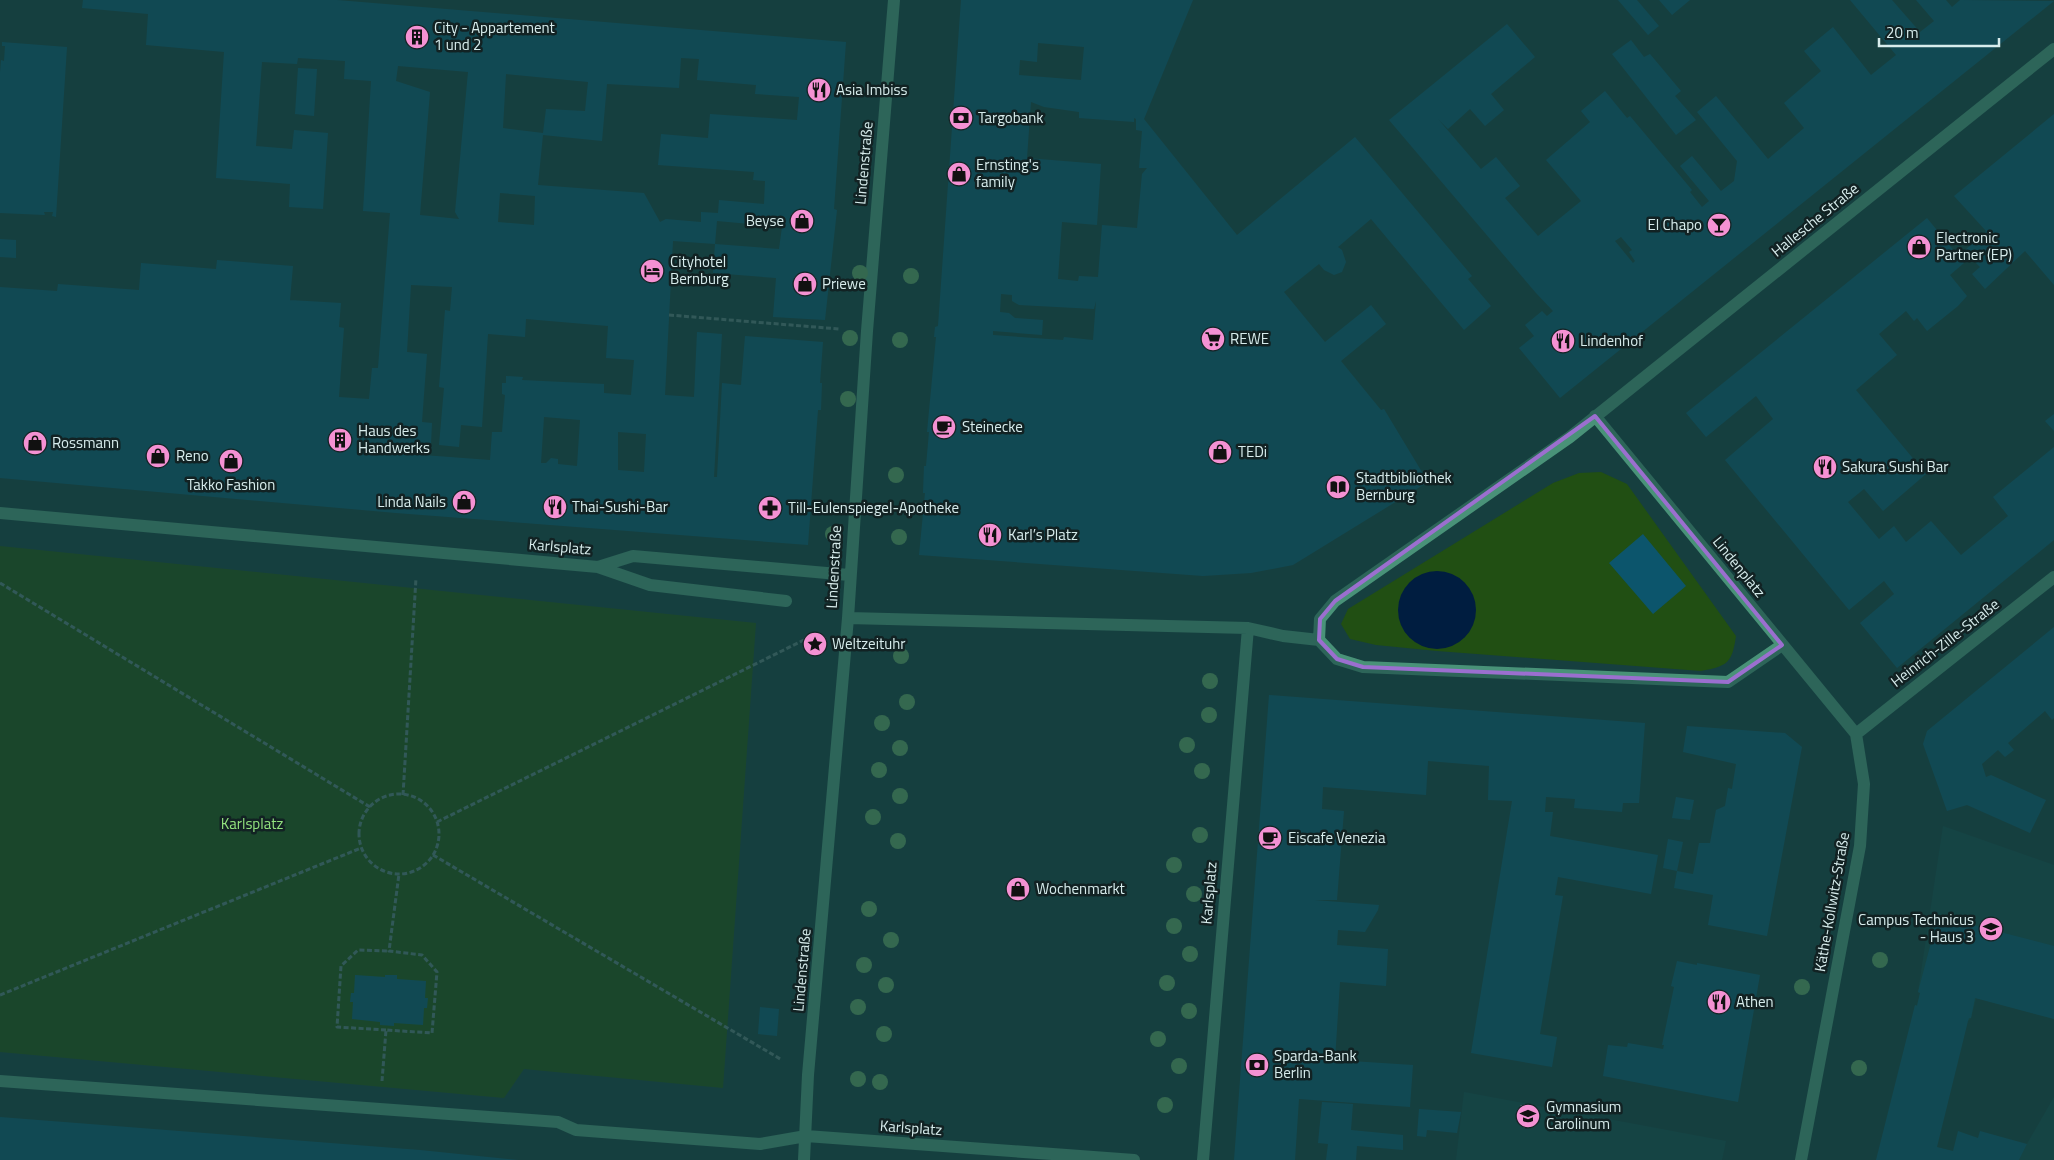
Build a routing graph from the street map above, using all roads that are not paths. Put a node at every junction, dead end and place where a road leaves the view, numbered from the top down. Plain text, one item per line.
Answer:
1 (894, 0) edge
2 (2054, 49) edge
3 (1596, 416) junction
4 (0, 512) edge
5 (598, 567) junction
6 (849, 576) junction
7 (2054, 577) edge
8 (786, 602) dead end
9 (848, 618) junction
10 (1248, 628) junction
11 (1319, 640) junction
12 (1782, 644) junction
13 (1856, 734) junction
14 (0, 1081) edge
15 (806, 1136) junction
16 (804, 1160) edge
17 (1134, 1160) edge
18 (1203, 1160) edge
19 (1801, 1160) edge

1 - 6 street, Lindenstraße
2 - 3 street, Hallesche Straße
3 - 11 street
3 - 12 street, Lindenplatz
4 - 5 street, Karlsplatz
5 - 6 street
5 - 8 street, Karlsplatz
6 - 9 street, Lindenstraße
7 - 13 street, Heinrich-Zille-Straße
9 - 10 street
9 - 15 street, Lindenstraße
10 - 11 street
10 - 18 street, Karlsplatz
11 - 12 street
12 - 13 street
13 - 19 street, Käthe-Kollwitz-Straße
14 - 15 street, Karlsplatz
15 - 16 street, Lindenstraße
15 - 17 street, Karlsplatz

